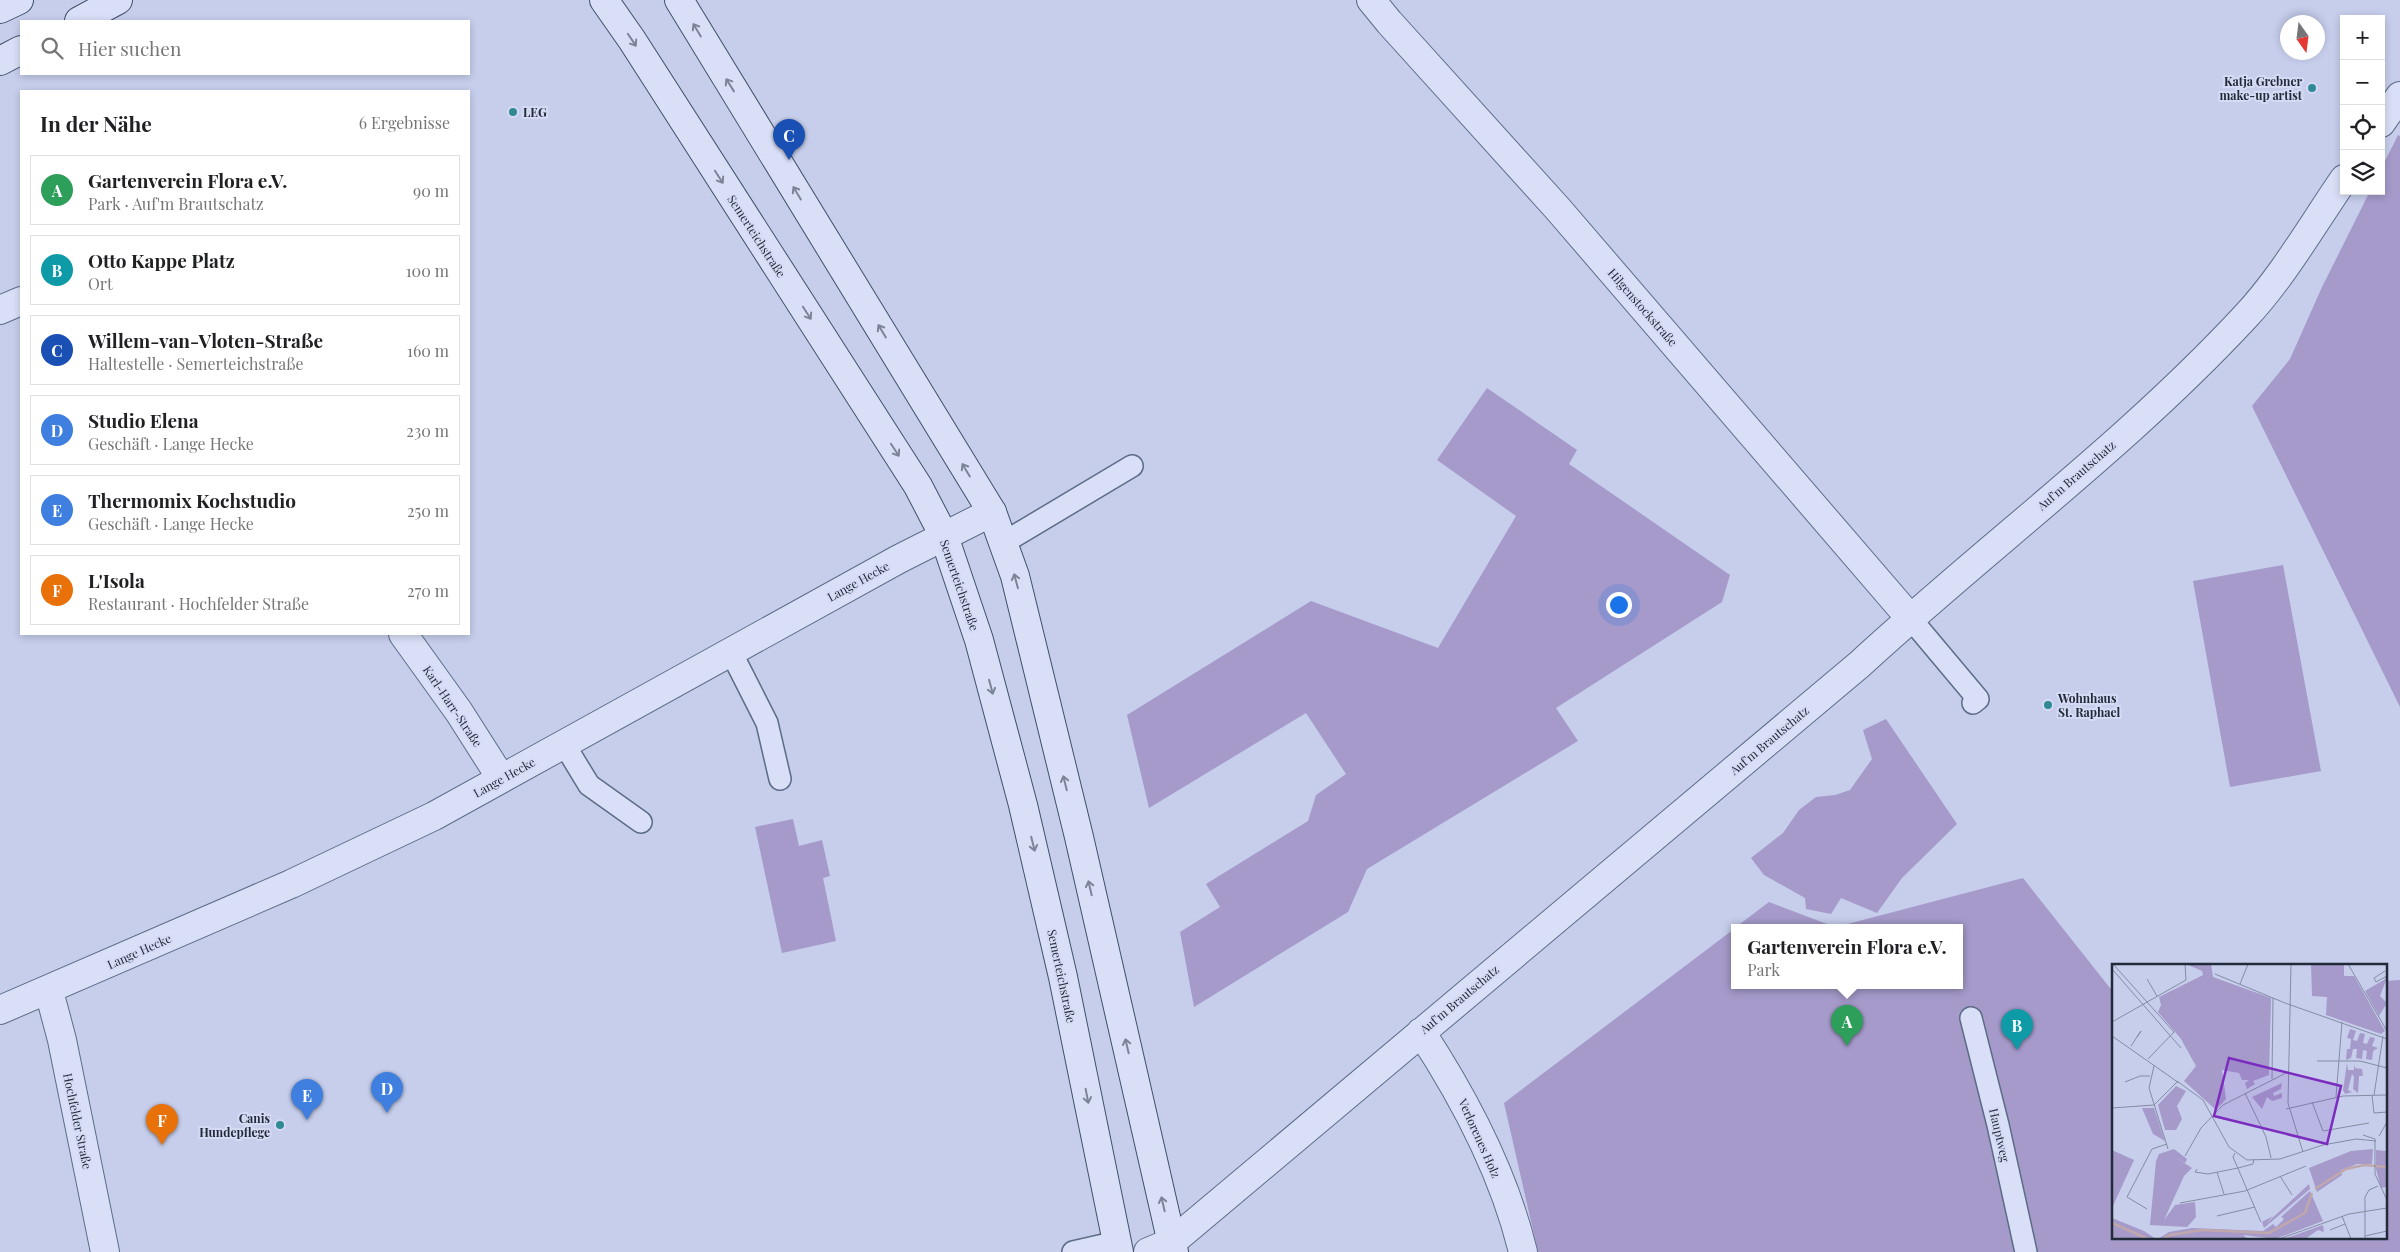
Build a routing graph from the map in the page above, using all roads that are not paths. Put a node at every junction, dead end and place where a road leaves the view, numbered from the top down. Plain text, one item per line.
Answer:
1 (19, 0) edge
2 (119, 0) edge
3 (604, 0) edge
4 (679, 0) edge
5 (1371, 0) edge
6 (0, 9) edge
7 (81, 20) edge
8 (20, 51) edge
9 (0, 61) edge
10 (2400, 96) edge
11 (2385, 118) edge
12 (2340, 185) edge
13 (20, 301) edge
14 (0, 310) edge
15 (1132, 466) dead end
16 (992, 512) junction
17 (944, 536) junction
18 (1003, 543) junction
19 (1910, 618) junction
20 (404, 635) edge
21 (731, 652) junction
22 (1973, 704) dead end
23 (564, 744) junction
24 (501, 778) junction
25 (780, 778) dead end
26 (641, 822) dead end
27 (49, 991) junction
28 (0, 1010) edge
29 (1971, 1018) dead end
30 (1421, 1032) junction
31 (1118, 1247) edge
32 (1164, 1249) edge
33 (105, 1252) edge
34 (1073, 1252) edge
35 (1523, 1252) edge
36 (2026, 1252) edge

1 - 6 street
2 - 7 street
3 -> 17 street, Semerteichstraße
16 -> 4 street
5 - 19 street, Hilgenstockstraße
8 - 9 street
10 - 11 street
12 - 19 street, Auf'm Brautschatz
13 - 14 street
15 - 18 lane
16 - 17 street, Lange Hecke
16 - 18 street
17 - 21 street, Lange Hecke
17 -> 31 street, Semerteichstraße
32 -> 18 street
19 - 22 lane
19 - 30 street, Auf'm Brautschatz
20 - 24 street, Karl-Harr-Straße
21 - 23 street, Lange Hecke
21 - 25 lane
23 - 24 street, Lange Hecke
23 - 26 lane
24 - 27 street, Lange Hecke
27 - 28 street, Lange Hecke
27 - 33 street, Hochfelder Straße
29 - 36 lane, Hauptweg
30 - 32 street, Auf'm Brautschatz
30 - 35 street, Verlorenes Holz
31 - 34 lane

